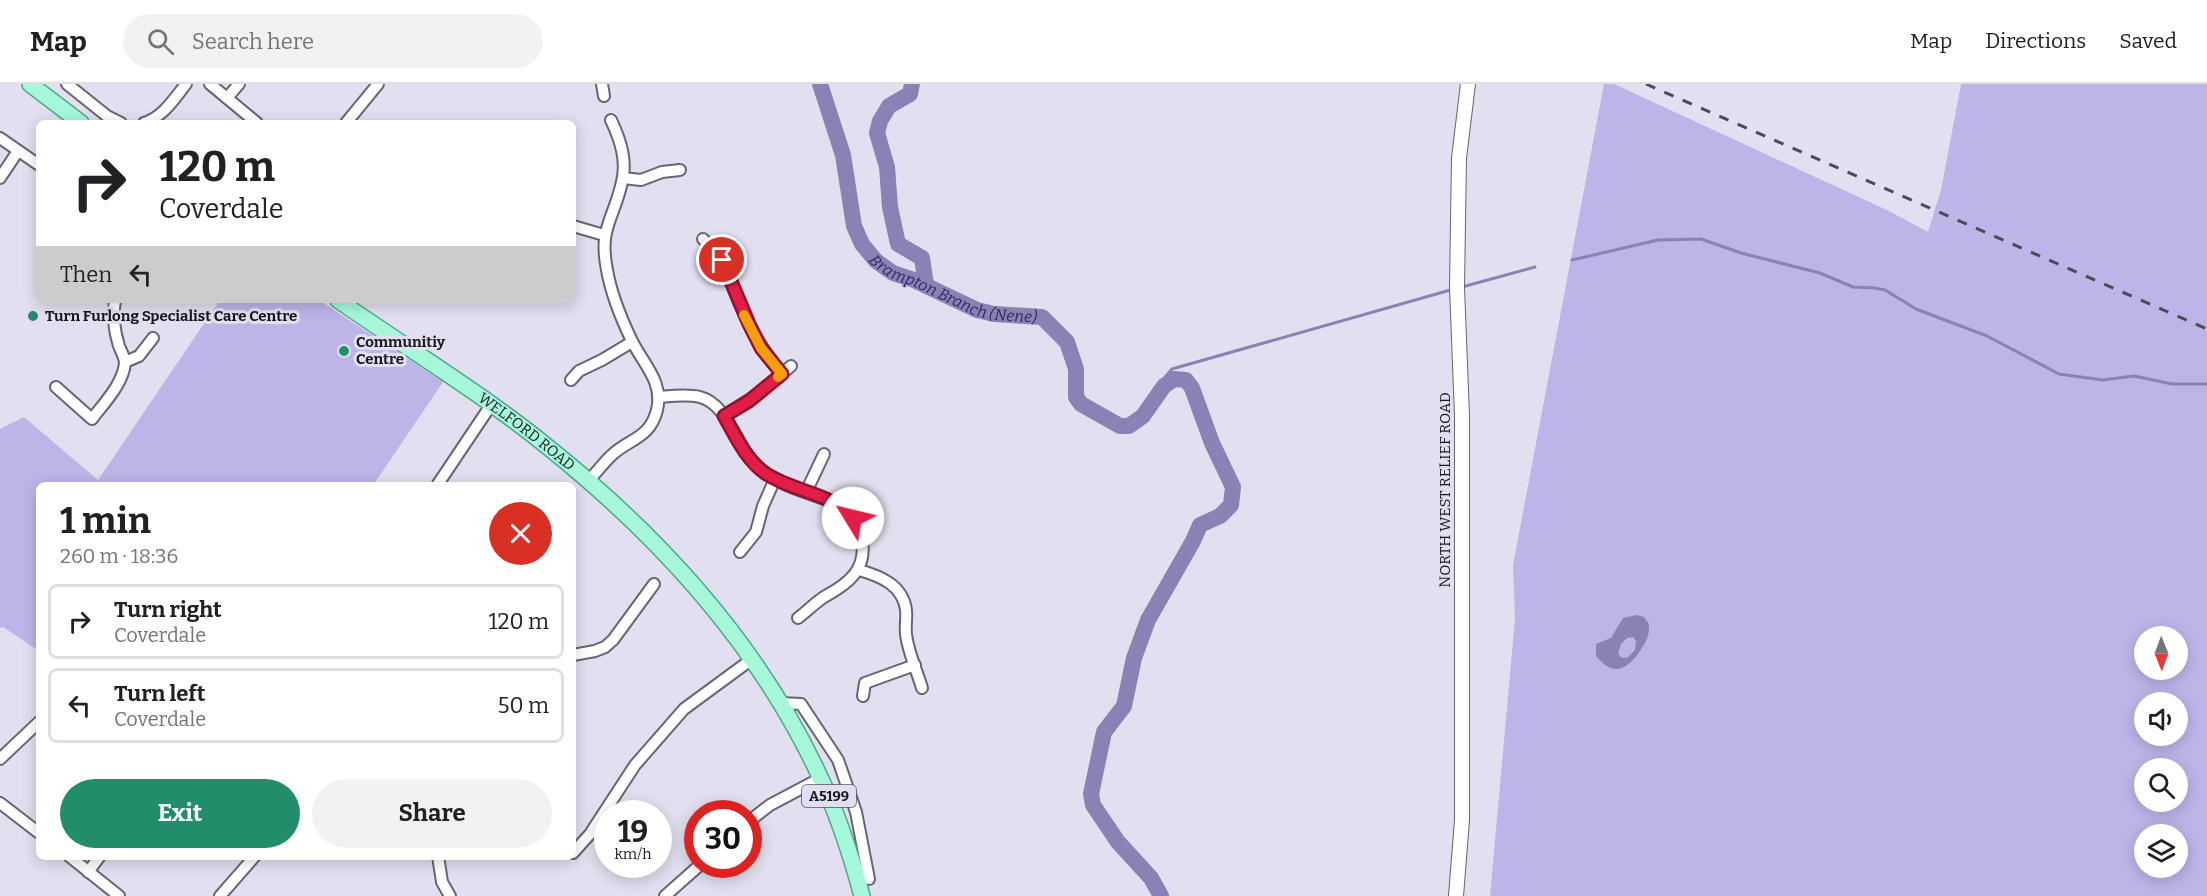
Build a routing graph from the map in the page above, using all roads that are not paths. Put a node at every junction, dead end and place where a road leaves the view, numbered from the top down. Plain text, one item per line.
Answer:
1 (30, 84) edge
2 (67, 84) edge
3 (186, 84) edge
4 (210, 84) edge
5 (239, 84) edge
6 (378, 84) edge
7 (602, 84) edge
8 (1468, 84) edge
9 (604, 96) dead end
10 (228, 98) junction
11 (77, 120) edge
12 (115, 120) edge
13 (153, 120) edge
14 (253, 120) edge
15 (348, 120) edge
16 (611, 120) dead end
17 (0, 138) edge
18 (18, 151) junction
19 (36, 163) edge
20 (680, 170) dead end
21 (0, 178) edge
22 (623, 178) junction
23 (576, 227) edge
24 (604, 235) junction
25 (703, 239) dead end
26 (115, 303) edge
27 (342, 303) edge
28 (153, 338) dead end
29 (632, 342) junction
30 (125, 362) junction
31 (791, 366) dead end
32 (782, 374) junction
33 (571, 380) dead end
34 (56, 387) dead end
35 (658, 397) junction
36 (491, 405) junction
37 (724, 416) junction
38 (824, 454) dead end
39 (775, 479) junction
40 (588, 481) junction
41 (439, 482) edge
42 (806, 492) junction
43 (740, 552) dead end
44 (859, 570) junction
45 (654, 584) dead end
46 (798, 618) dead end
47 (576, 654) edge
48 (752, 659) junction
49 (915, 665) junction
50 (922, 688) dead end
51 (863, 696) dead end
52 (781, 703) junction
53 (36, 725) edge
54 (0, 759) edge
55 (821, 778) junction
56 (0, 803) edge
57 (762, 811) edge
58 (856, 812) junction
59 (839, 821) junction
60 (36, 831) edge
61 (576, 850) edge
62 (74, 860) edge
63 (97, 860) edge
64 (252, 860) edge
65 (439, 860) edge
66 (88, 872) junction
67 (685, 878) edge
68 (869, 879) dead end
69 (119, 896) edge
70 (220, 896) edge
71 (450, 896) edge
72 (665, 896) edge
73 (862, 896) edge
74 (1456, 896) edge

1 - 11 main road
2 - 12 street
3 - 13 street
4 - 10 street
5 - 10 street
6 - 15 street
7 - 9 street
8 - 74 street, NORTH WEST RELIEF ROAD
10 - 14 street
16 - 22 street
17 - 18 street
18 - 19 street
18 - 21 street
20 - 22 street
22 - 24 street
23 - 24 street
24 - 29 street
25 - 32 street
26 - 30 street
27 - 36 main road, WELFORD ROAD / A5199
28 - 30 street
29 - 33 street
29 - 35 street
30 - 34 street
31 - 32 street
32 - 37 street
35 - 37 street
35 - 40 street
36 - 40 main road, WELFORD ROAD / A5199
36 - 41 street
37 - 39 street
38 - 42 street
39 - 42 street
39 - 43 street
40 - 48 main road, WELFORD ROAD / A5199
42 - 44 street
44 - 46 street
44 - 49 street
45 - 47 street
48 - 52 main road, WELFORD ROAD / A5199
48 - 61 street
49 - 50 street
49 - 51 street
52 - 55 main road, WELFORD ROAD / A5199
52 - 58 street
53 - 54 street
55 - 57 street
55 - 59 main road, WELFORD ROAD / A5199
56 - 60 street
58 - 59 street
58 - 68 street
59 - 73 main road, WELFORD ROAD / A5199
62 - 66 street
63 - 66 street
64 - 70 street
65 - 71 street
66 - 69 street
67 - 72 street

